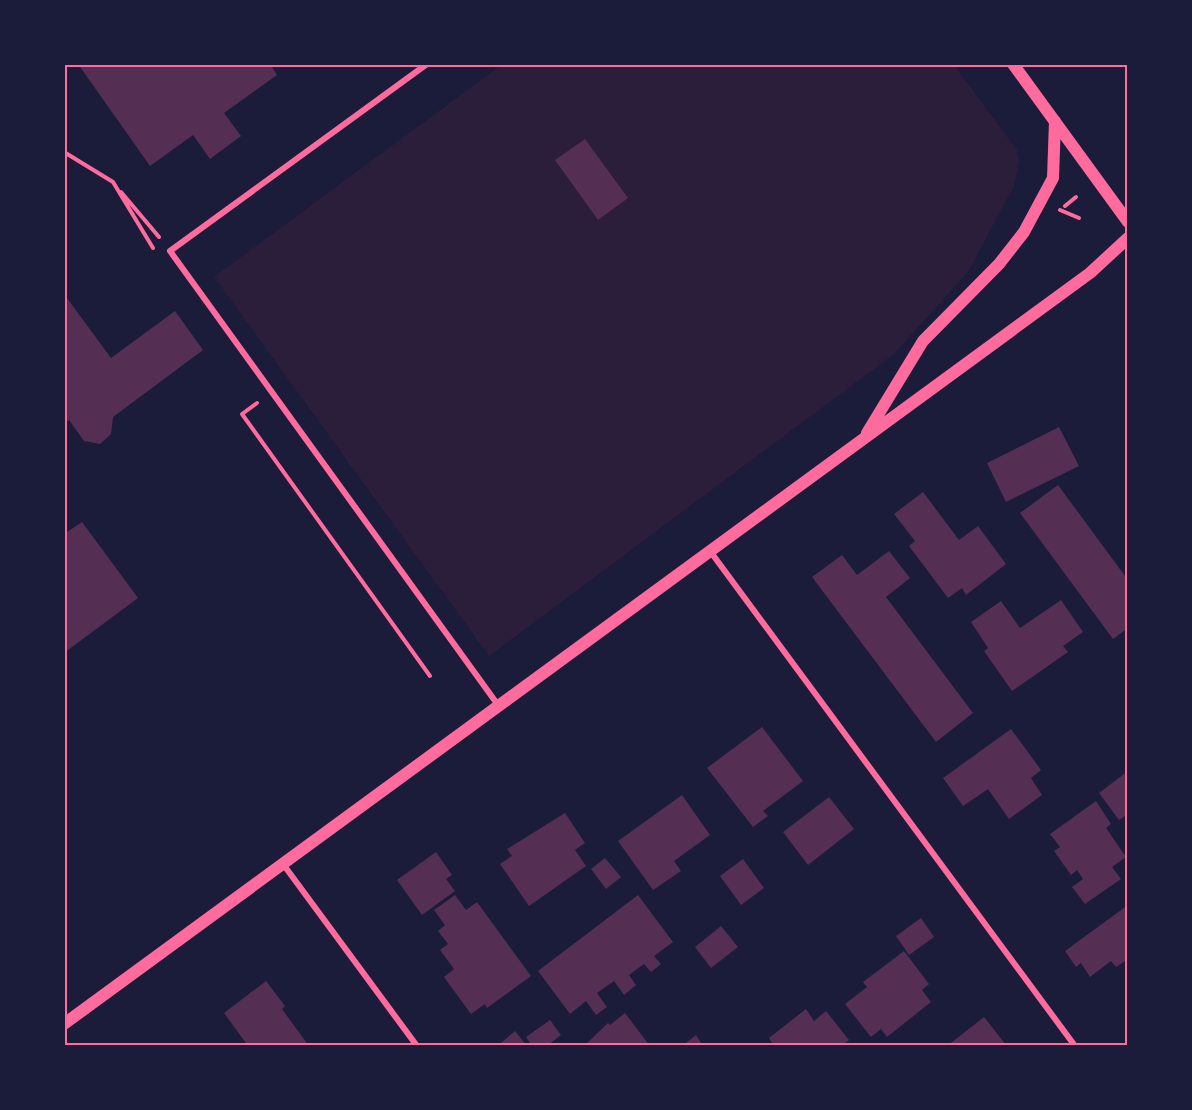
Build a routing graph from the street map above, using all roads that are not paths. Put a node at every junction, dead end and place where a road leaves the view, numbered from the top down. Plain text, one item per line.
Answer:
1 (427, 64) edge
2 (1014, 64) edge
3 (1055, 121) junction
4 (1128, 222) edge
5 (1128, 238) edge
6 (864, 437) junction
7 (710, 550) junction
8 (498, 705) junction
9 (283, 863) junction
10 (64, 1024) edge
11 (417, 1046) edge
12 (1075, 1046) edge

1 - 8 street
2 - 3 main road
3 - 4 main road
3 - 6 main road
5 - 6 main road
6 - 7 main road
7 - 8 main road
7 - 12 street
8 - 9 main road
9 - 10 main road
9 - 11 street

